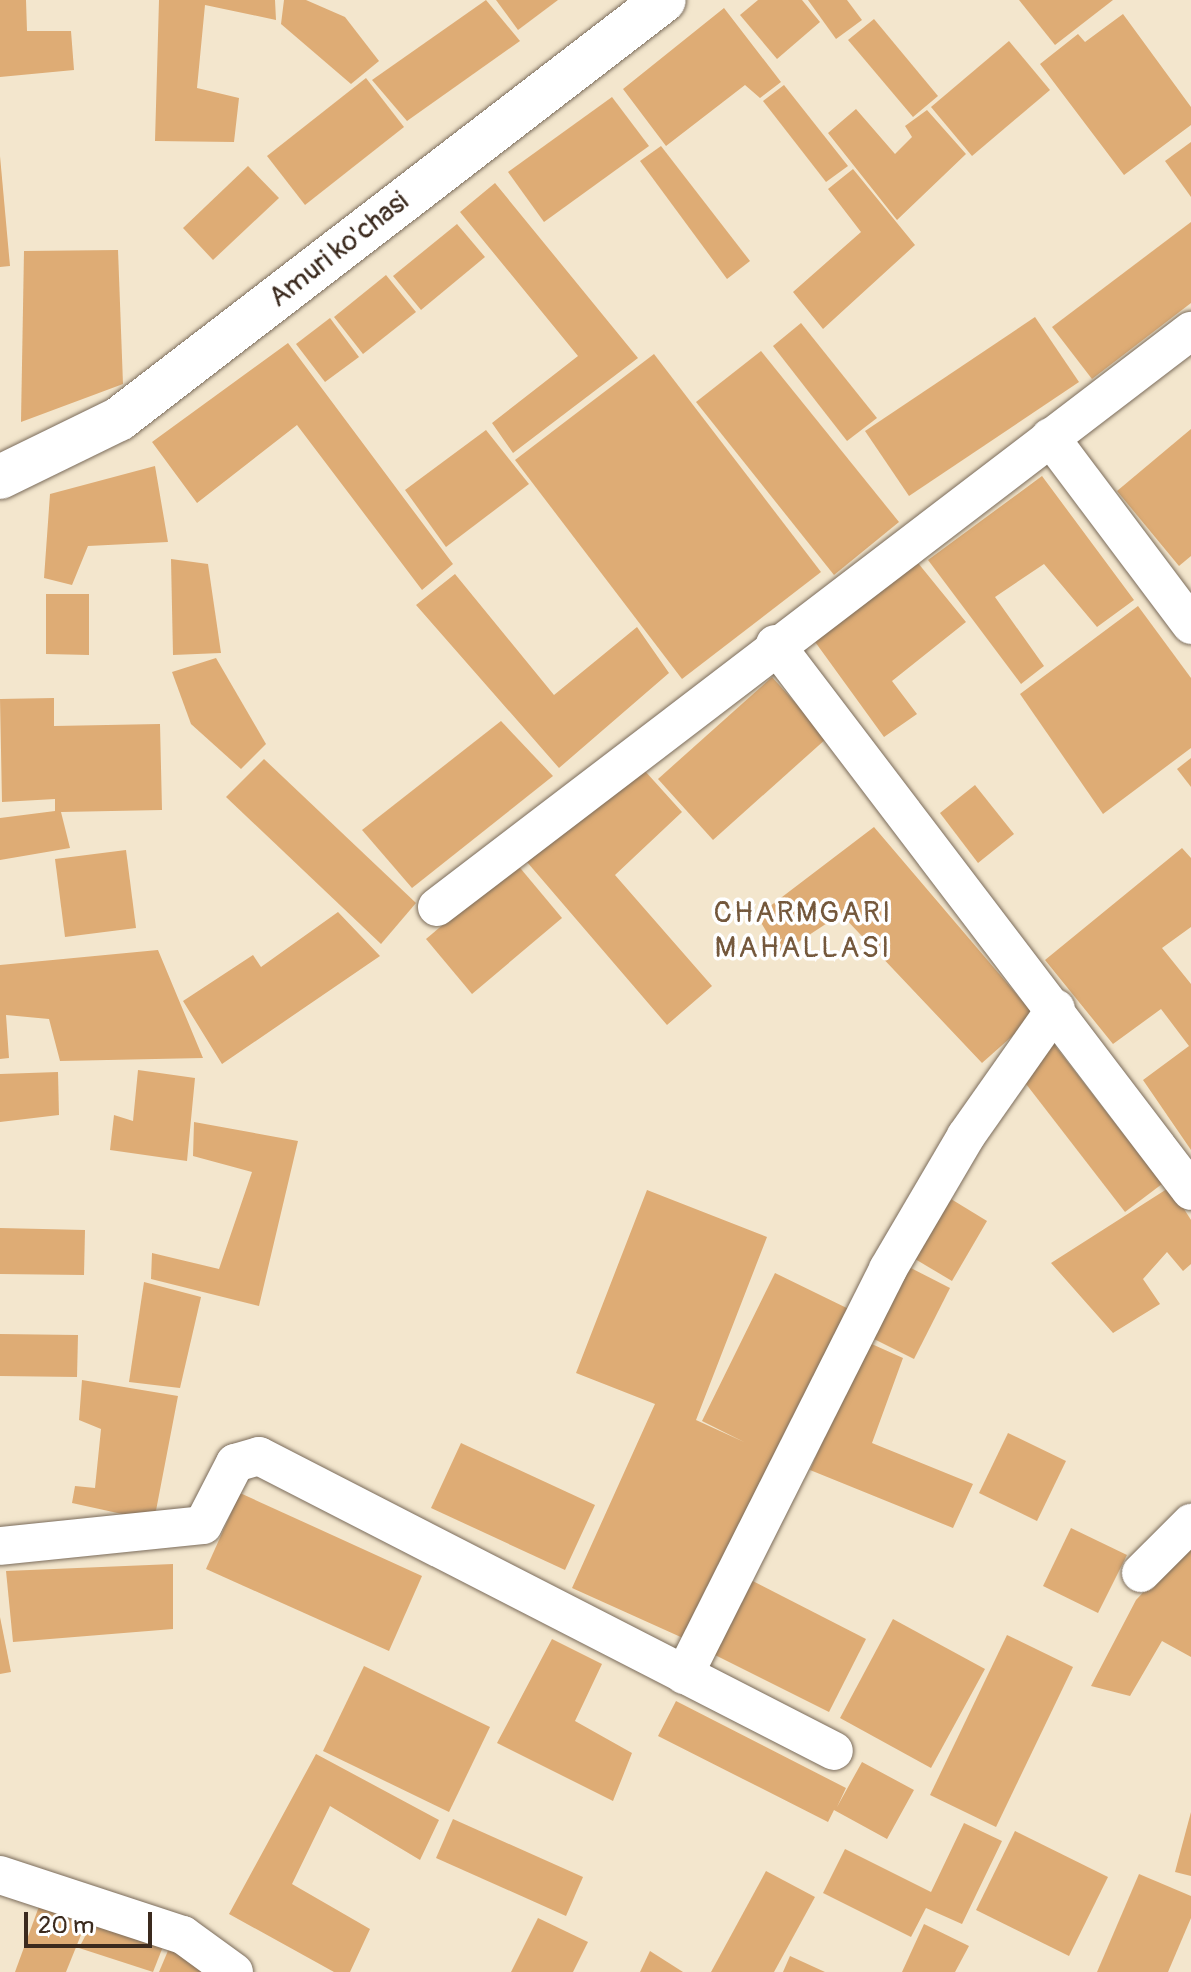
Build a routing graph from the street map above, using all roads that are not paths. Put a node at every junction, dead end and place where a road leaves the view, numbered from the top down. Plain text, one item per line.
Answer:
1 (664, 0) edge
2 (1191, 331) edge
3 (1050, 437) junction
4 (0, 477) edge
5 (1191, 625) edge
6 (775, 644) junction
7 (437, 907) dead end
8 (1056, 1008) junction
9 (1191, 1191) edge
10 (1191, 1523) edge
11 (0, 1546) edge
12 (1141, 1573) dead end
13 (684, 1675) junction
14 (834, 1751) dead end
15 (0, 1875) edge
16 (234, 1972) edge

1 - 4 street, Amuri ko'chasi
2 - 3 street
3 - 5 street
3 - 6 street
6 - 7 street
6 - 8 street
8 - 9 street
8 - 13 street
10 - 12 street
11 - 13 street
13 - 14 street
15 - 16 street

